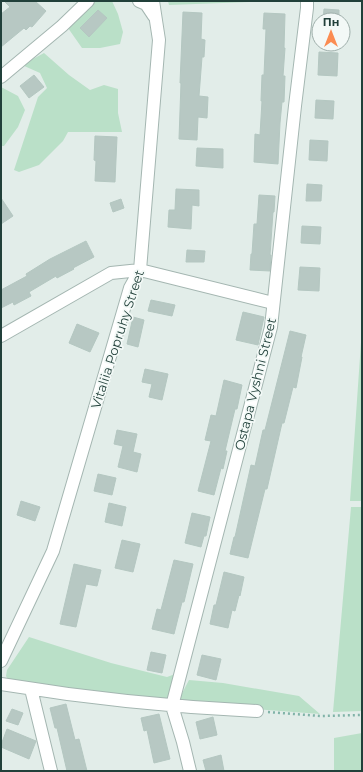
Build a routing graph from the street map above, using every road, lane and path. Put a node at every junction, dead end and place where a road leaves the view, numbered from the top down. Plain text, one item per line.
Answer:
1 (88, 1) edge
2 (139, 1) edge
3 (153, 1) edge
4 (307, 4) edge
5 (155, 17) junction
6 (1, 77) edge
7 (140, 270) junction
8 (273, 303) junction
9 (1, 336) edge
10 (1, 661) edge
11 (1, 684) edge
12 (31, 688) junction
13 (172, 706) junction
14 (257, 711) joint
15 (362, 715) edge
16 (51, 771) edge
17 (190, 771) edge

1 - 6 street
2 - 5 street
3 - 5 street, Vitaliia Popruhy Street
4 - 8 street, Ostapa Vyshni Street
5 - 7 street, Vitaliia Popruhy Street
7 - 8 street
7 - 9 street
7 - 10 street, Vitaliia Popruhy Street
8 - 13 street, Ostapa Vyshni Street
11 - 12 street
12 - 13 street
12 - 16 street
13 - 14 street
13 - 17 street
14 - 15 path

